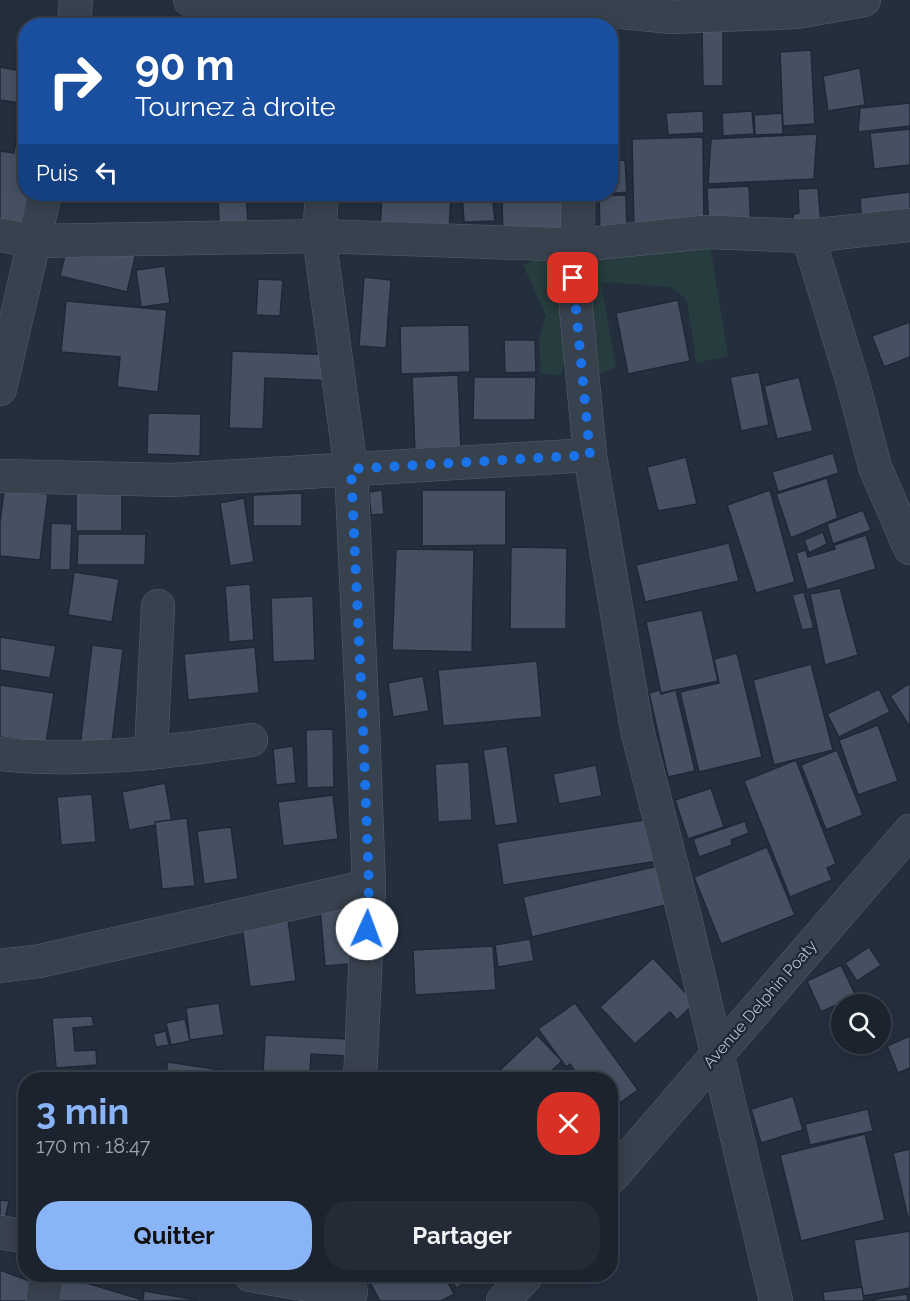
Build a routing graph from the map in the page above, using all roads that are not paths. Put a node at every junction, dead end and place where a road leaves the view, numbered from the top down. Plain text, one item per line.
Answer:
1 (76, 0) edge
2 (190, 0) edge
3 (864, 0) edge
4 (331, 10) edge
5 (581, 11) edge
6 (75, 18) edge
7 (43, 201) edge
8 (322, 201) edge
9 (578, 201) edge
10 (910, 225) edge
11 (0, 235) edge
12 (320, 236) junction
13 (808, 236) junction
14 (34, 241) junction
15 (577, 245) junction
16 (0, 389) edge
17 (590, 455) junction
18 (351, 469) junction
19 (0, 476) edge
20 (910, 548) edge
21 (158, 606) dead end
22 (251, 740) dead end
23 (151, 753) junction
24 (0, 754) edge
25 (910, 831) edge
26 (369, 886) junction
27 (0, 966) edge
28 (716, 1054) junction
29 (360, 1072) edge
30 (618, 1170) edge
31 (0, 1232) edge
32 (18, 1235) edge
33 (45, 1282) edge
34 (300, 1282) edge
35 (521, 1282) edge
36 (351, 1289) edge
37 (43, 1301) edge
38 (503, 1301) edge
39 (776, 1301) edge

1 - 6 street
2 - 4 street
3 - 5 street
4 - 5 street
7 - 14 street
8 - 12 street
9 - 15 street
10 - 13 street
11 - 14 street
12 - 14 street
12 - 15 street
12 - 18 street
13 - 15 street
13 - 20 street
14 - 16 street
15 - 17 street
17 - 18 street
17 - 28 street
18 - 19 street
18 - 26 street
21 - 23 street
22 - 23 street
23 - 24 street
25 - 28 street, Avenue Delphin Poaty
26 - 27 street
26 - 29 street
28 - 30 street, Avenue Delphin Poaty
28 - 39 street
31 - 32 street
33 - 37 street
34 - 36 street
35 - 38 street

